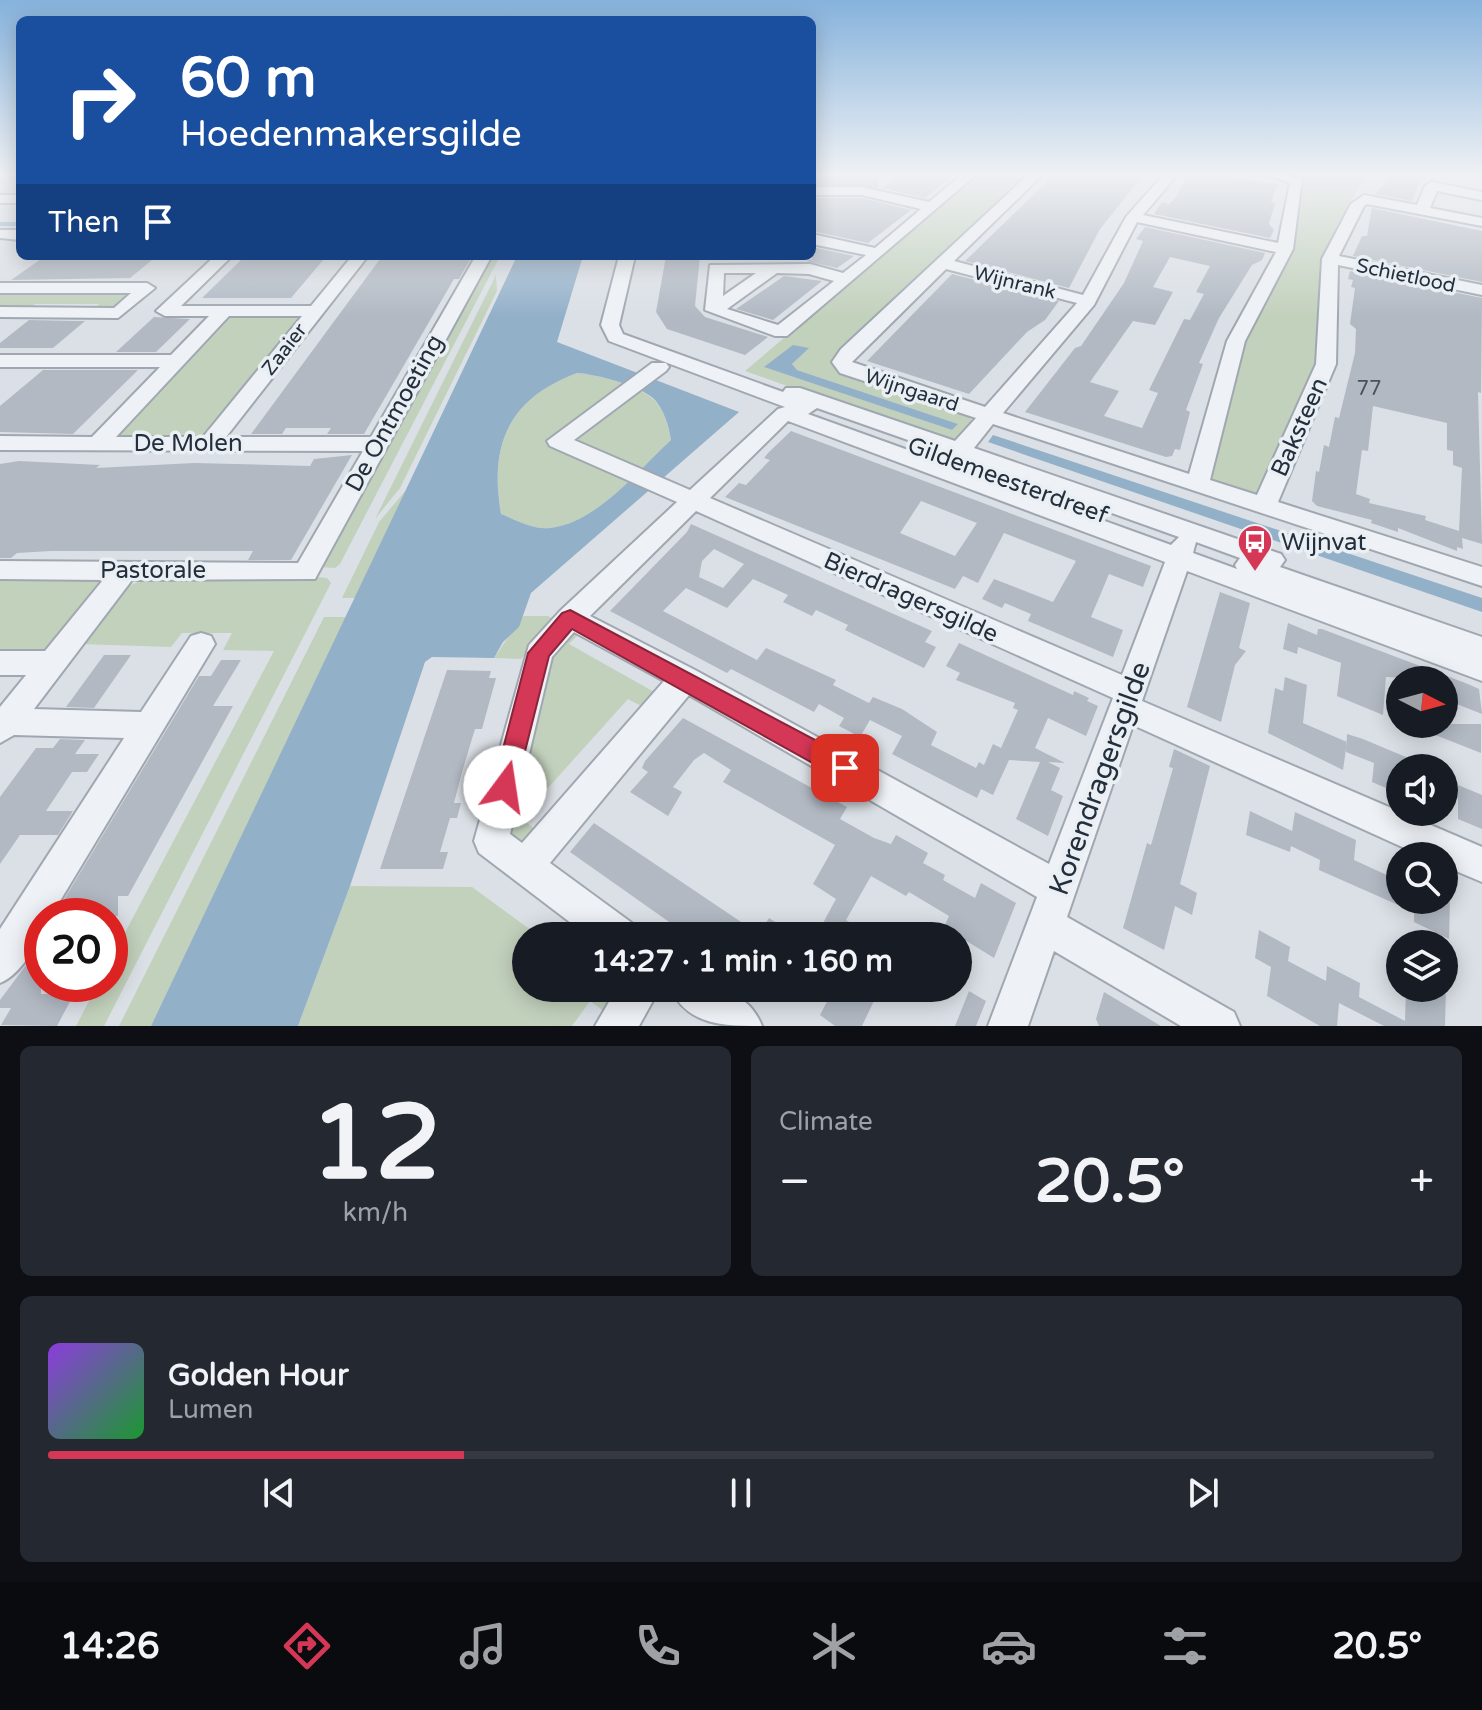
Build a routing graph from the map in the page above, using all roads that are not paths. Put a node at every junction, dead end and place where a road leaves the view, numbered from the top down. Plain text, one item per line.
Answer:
1 (916, 221) edge
2 (987, 221) edge
3 (1131, 221) edge
4 (1151, 221) edge
5 (1290, 221) edge
6 (1349, 221) edge
7 (816, 240) edge
8 (1285, 249) junction
9 (878, 253) junction
10 (1330, 259) junction
11 (220, 260) edge
12 (357, 260) edge
13 (481, 260) edge
14 (626, 260) edge
15 (638, 260) edge
16 (942, 263) junction
17 (773, 269) junction
18 (845, 279) junction
19 (0, 288) edge
20 (1482, 290) edge
21 (1088, 301) junction
22 (714, 310) junction
23 (120, 311) junction
24 (165, 311) junction
25 (224, 311) junction
26 (314, 311) junction
27 (0, 312) edge
28 (0, 361) edge
29 (24, 361) junction
30 (176, 361) junction
31 (656, 369) dead end
32 (0, 381) edge
33 (988, 415) junction
34 (0, 443) edge
35 (98, 443) junction
36 (210, 443) junction
37 (377, 444) junction
38 (956, 454) junction
39 (1198, 484) junction
40 (692, 501) junction
41 (1264, 506) junction
42 (1184, 544) junction
43 (0, 570) edge
44 (126, 570) junction
45 (306, 572) joint
46 (1482, 577) edge
47 (570, 618) junction
48 (1482, 635) edge
49 (201, 644) dead end
50 (1482, 648) edge
51 (0, 663) edge
52 (52, 663) junction
53 (1482, 669) edge
54 (685, 678) junction
55 (1127, 700) junction
56 (149, 725) junction
57 (3, 726) edge
58 (1482, 865) edge
59 (525, 866) junction
60 (1058, 889) junction
61 (600, 922) edge
62 (1045, 925) junction
63 (0, 964) edge
64 (631, 1002) edge
65 (709, 1002) edge
66 (615, 1026) edge
67 (742, 1026) edge
68 (1008, 1026) edge
69 (1220, 1026) edge

1 - 9 street
2 - 16 street, Wijngaard
3 - 21 street
4 - 8 street
5 - 8 street
6 - 10 street, Baksteen
7 - 9 street
8 - 39 street
9 - 18 street
10 - 20 street, Schietlood
10 - 41 street, Baksteen
11 - 24 street
12 - 26 street, Zaaier
13 - 37 street, De Ontmoeting
14 - 38 street, Gildemeesterdreef
15 - 38 street, Gildemeesterdreef
16 - 21 street, Wijnrank
16 - 33 street, Wijngaard
17 - 18 street
17 - 22 street
17 - 22 street
18 - 22 street
19 - 23 street
21 - 33 street
23 - 24 street
23 - 27 street
24 - 25 street
25 - 26 street
25 - 30 street
26 - 36 street, Zaaier
28 - 29 street
29 - 30 street
29 - 32 street
30 - 35 street
31 - 40 street, Bierdragersgilde
33 - 38 street
33 - 39 street, Wijngaard
34 - 35 street, De Molen
35 - 36 street, De Molen
36 - 37 street, De Molen
37 - 45 street, De Ontmoeting
38 - 42 street, Gildemeesterdreef
39 - 41 street, Wijngaard
40 - 42 street
40 - 47 street
40 - 55 street, Bierdragersgilde
41 - 46 street, Baksteen
42 - 48 street, Gildemeesterdreef
42 - 50 street, Gildemeesterdreef
42 - 53 street
42 - 55 street, Korendragersgilde
43 - 44 street, Pastorale
44 - 45 street, Pastorale
44 - 52 street
47 - 54 street
47 - 59 street
49 - 56 street
51 - 52 street
52 - 57 street
54 - 59 street
54 - 60 street
55 - 58 street, Bierdragersgilde
55 - 60 street, Korendragersgilde
56 - 57 street
56 - 63 street
59 - 61 street
60 - 62 street, Korendragersgilde
62 - 68 street, Korendragersgilde
62 - 69 street
64 - 66 street
65 - 67 street

